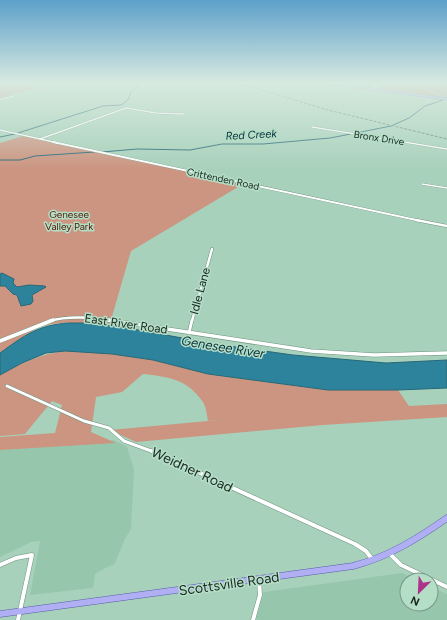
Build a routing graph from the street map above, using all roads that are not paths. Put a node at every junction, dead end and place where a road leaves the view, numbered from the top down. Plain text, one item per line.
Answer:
1 (118, 111) edge
2 (144, 111) edge
3 (184, 114) dead end
4 (312, 128) dead end
5 (0, 130) edge
6 (40, 138) junction
7 (447, 149) edge
8 (422, 184) dead end
9 (447, 188) edge
10 (447, 226) edge
11 (212, 249) dead end
12 (189, 333) junction
13 (0, 341) edge
14 (447, 353) edge
15 (7, 386) dead end
16 (447, 518) edge
17 (390, 554) junction
18 (373, 561) junction
19 (0, 565) edge
20 (259, 580) junction
21 (447, 587) edge
22 (20, 612) junction
23 (0, 614) edge
24 (18, 620) edge
25 (253, 620) edge

1 - 6 street
2 - 3 street
4 - 7 street, Bronx Drive
5 - 6 street, Crittenden Road
6 - 10 street, Crittenden Road
8 - 9 street
11 - 12 street, Idle Lane
12 - 13 street, East River Road
12 - 14 street, East River Road
15 - 18 street, Weidner Road
16 - 17 main road, Scottsville Road
17 - 18 main road, Scottsville Road
17 - 21 street
18 - 20 main road, Scottsville Road
19 - 22 street
20 - 22 main road, Scottsville Road
20 - 25 street
22 - 23 main road, Scottsville Road
22 - 24 street

